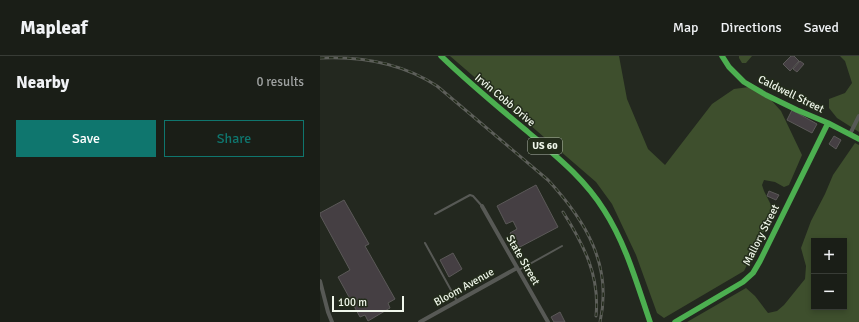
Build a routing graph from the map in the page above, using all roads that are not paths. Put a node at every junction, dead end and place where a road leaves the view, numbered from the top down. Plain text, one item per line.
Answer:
1 (441, 56) edge
2 (722, 56) edge
3 (859, 116) edge
4 (828, 122) junction
5 (850, 134) junction
6 (859, 139) edge
7 (482, 206) joint
8 (435, 214) dead end
9 (425, 243) dead end
10 (562, 246) dead end
11 (518, 269) junction
12 (320, 281) edge
13 (458, 302) junction
14 (332, 322) edge
15 (420, 322) edge
16 (548, 322) edge
17 (650, 322) edge
18 (675, 322) edge

1 - 17 street, Irvin Cobb Drive / US 60
2 - 4 street, Caldwell Street
3 - 5 street
4 - 5 street, Caldwell Street
4 - 18 street, Mallory Street
5 - 6 street, Caldwell Street
7 - 8 lane
7 - 11 street, State Street
9 - 13 lane
10 - 11 lane
11 - 13 street, Bloom Avenue
11 - 16 street, State Street
12 - 14 street
13 - 15 street, Bloom Avenue

